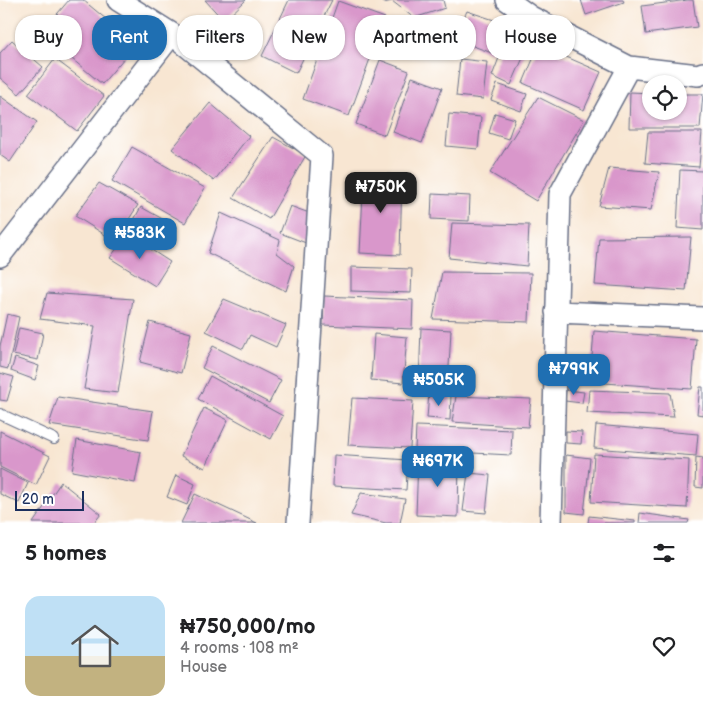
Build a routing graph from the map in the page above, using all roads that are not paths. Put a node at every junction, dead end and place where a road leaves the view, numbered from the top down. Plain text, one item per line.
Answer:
1 (118, 0) edge
2 (507, 0) edge
3 (172, 34) junction
4 (629, 67) junction
5 (703, 73) edge
6 (0, 256) edge
7 (556, 312) junction
8 (703, 318) edge
9 (0, 414) edge
10 (54, 439) dead end
11 (298, 523) edge
12 (551, 523) edge

1 - 3 street
2 - 4 street
3 - 6 street
3 - 11 street
4 - 5 street
4 - 7 street
7 - 8 street
7 - 12 street
9 - 10 lane

